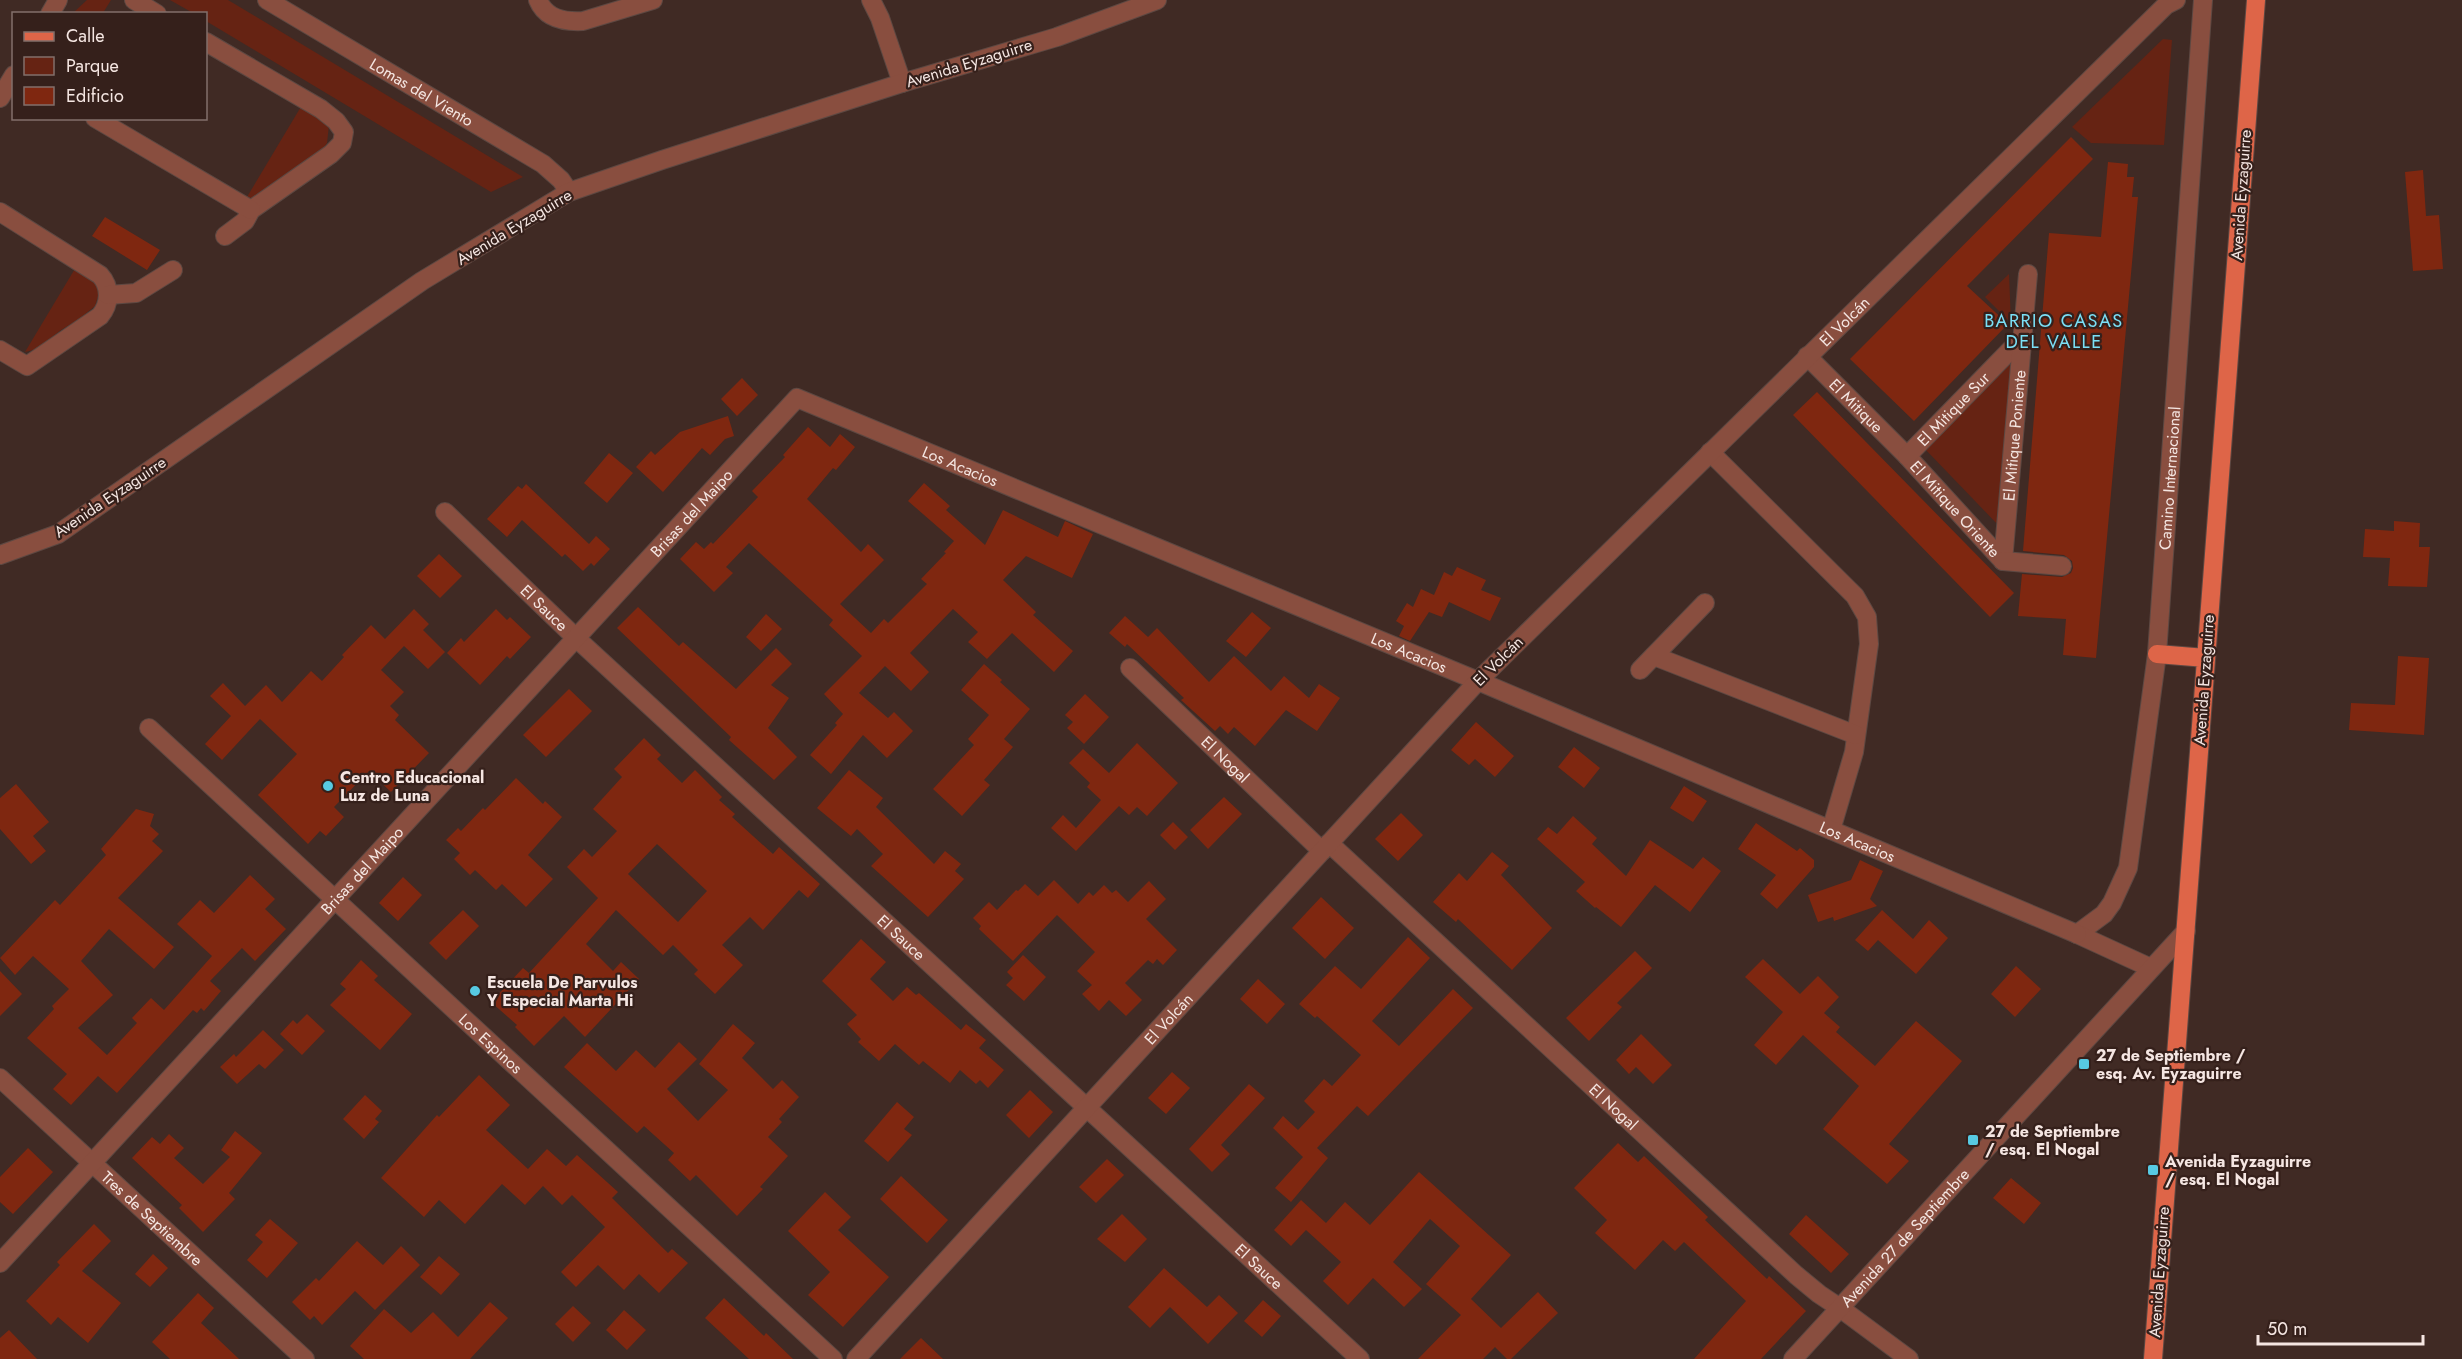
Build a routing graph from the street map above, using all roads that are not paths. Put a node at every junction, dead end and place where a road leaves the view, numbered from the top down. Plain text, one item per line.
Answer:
1 (134, 0) edge
2 (267, 0) edge
3 (538, 0) edge
4 (653, 0) edge
5 (871, 0) edge
6 (1157, 0) edge
7 (2176, 0) edge
8 (2203, 0) edge
9 (2256, 0) edge
10 (154, 12) edge
11 (207, 43) edge
12 (12, 78) edge
13 (902, 83) junction
14 (0, 98) edge
15 (97, 120) edge
16 (569, 192) junction
17 (251, 210) junction
18 (0, 212) edge
19 (225, 236) dead end
20 (173, 270) dead end
21 (2028, 274) dead end
22 (108, 295) junction
23 (2024, 336) junction
24 (0, 350) edge
25 (1807, 356) junction
26 (797, 398) joint
27 (1710, 452) junction
28 (1907, 456) junction
29 (445, 512) dead end
30 (0, 555) edge
31 (2003, 561) junction
32 (2062, 566) dead end
33 (1705, 603) dead end
34 (576, 638) junction
35 (2157, 654) junction
36 (1654, 656) junction
37 (2206, 658) junction
38 (1130, 668) dead end
39 (1641, 670) dead end
40 (1478, 681) junction
41 (149, 728) dead end
42 (1856, 735) junction
43 (1831, 830) junction
44 (1326, 847) junction
45 (335, 900) junction
46 (2186, 931) junction
47 (2077, 934) junction
48 (2151, 968) junction
49 (0, 1078) edge
50 (1087, 1107) junction
51 (92, 1163) junction
52 (0, 1263) edge
53 (1840, 1308) junction
54 (305, 1359) edge
55 (833, 1359) edge
56 (856, 1359) edge
57 (1360, 1359) edge
58 (1793, 1359) edge
59 (1909, 1359) edge
60 (2152, 1359) edge

1 - 10 street
2 - 16 street, Lomas del Viento
3 - 4 street
5 - 13 street
6 - 13 street, Avenida Eyzaguirre
7 - 25 street, El Volcán
8 - 35 street, Camino Internacional
9 - 37 main road, Avenida Eyzaguirre
11 - 17 street
12 - 14 street
13 - 16 street, Avenida Eyzaguirre
15 - 17 street
16 - 30 street, Avenida Eyzaguirre
17 - 19 street
18 - 22 street
20 - 22 street
21 - 23 street, El Mitique Poniente
22 - 24 street
23 - 28 street, El Mitique Sur
23 - 31 street, El Mitique Poniente
25 - 27 street, El Volcán
25 - 28 street, El Mitique
26 - 34 street, Brisas del Maipo
26 - 40 street, Los Acacios
27 - 40 street, El Volcán
27 - 42 street
28 - 31 street, El Mitique Oriente
29 - 34 street, El Sauce
31 - 32 street
33 - 36 street
34 - 45 street, Brisas del Maipo
34 - 50 street, El Sauce
35 - 37 main road
35 - 47 street, Camino Internacional
36 - 39 street
36 - 42 street
37 - 46 main road, Avenida Eyzaguirre
38 - 44 street, El Nogal
40 - 43 street, Los Acacios
40 - 44 street, El Volcán
41 - 45 street, Los Espinos
42 - 43 street
43 - 47 street, Los Acacios
44 - 50 street, El Volcán
44 - 53 street, El Nogal
45 - 51 street, Brisas del Maipo
45 - 55 street, Los Espinos
46 - 48 street, Avenida 27 de Septiembre
46 - 60 main road, Avenida Eyzaguirre
47 - 48 street, Los Acacios
48 - 53 street, Avenida 27 de Septiembre
49 - 51 street, Tres de Septiembre
50 - 56 street, El Volcán
50 - 57 street, El Sauce
51 - 52 street, Brisas del Maipo
51 - 54 street, Tres de Septiembre
53 - 58 street, Avenida 27 de Septiembre
53 - 59 street, El Nogal

